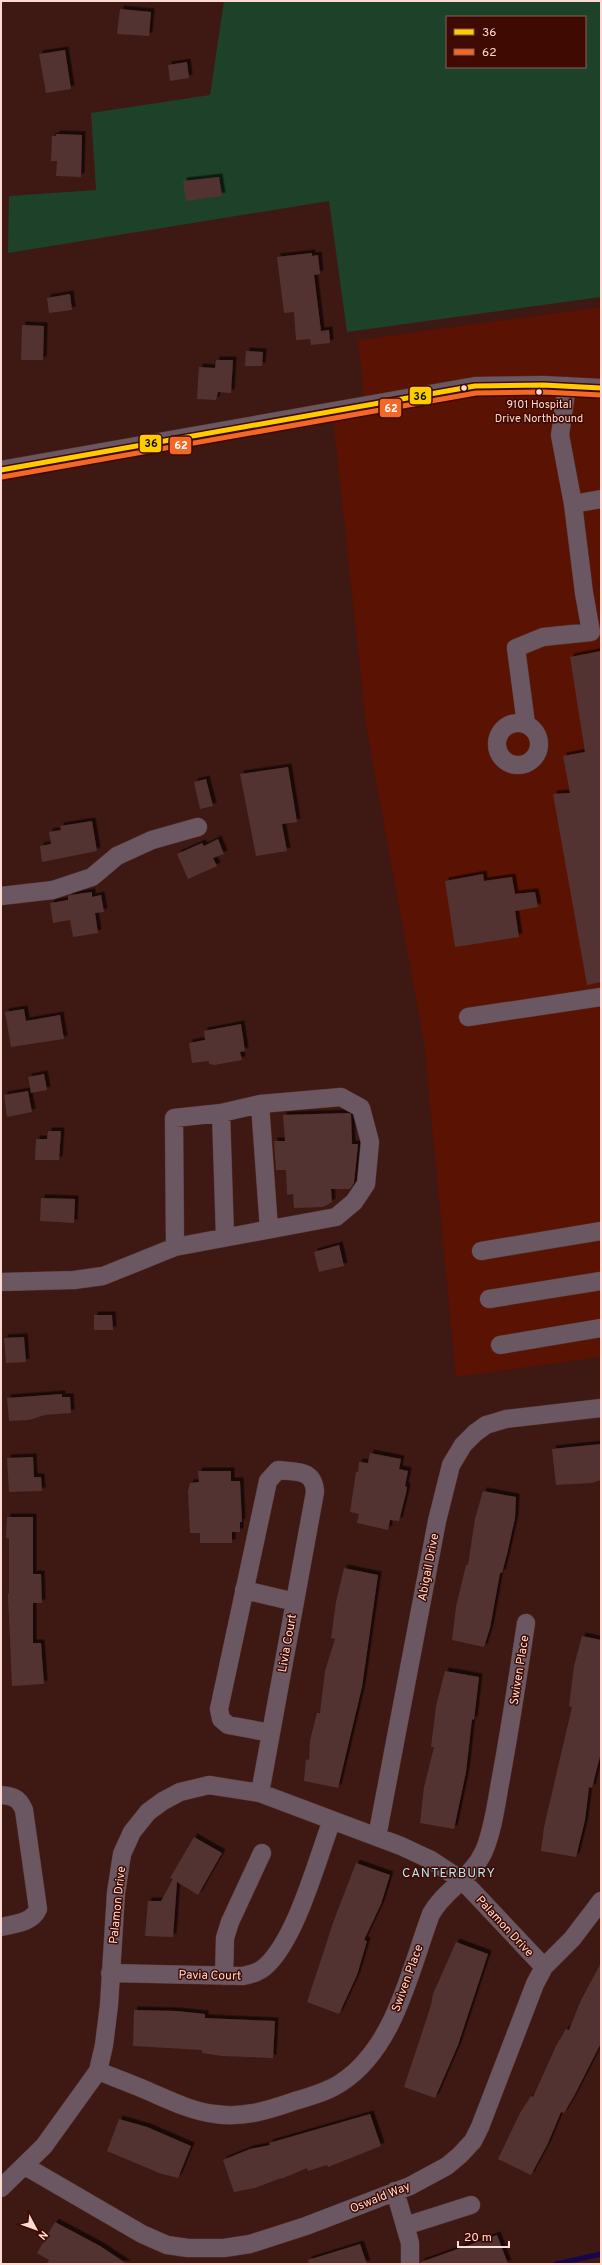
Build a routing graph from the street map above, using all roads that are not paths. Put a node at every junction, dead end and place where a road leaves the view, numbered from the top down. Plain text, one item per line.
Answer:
1 (567, 386) junction
2 (601, 388) edge
3 (1, 470) edge
4 (601, 499) edge
5 (573, 504) junction
6 (526, 724) dead end
7 (198, 827) dead end
8 (1, 896) edge
9 (601, 997) edge
10 (468, 1018) dead end
11 (260, 1104) junction
12 (221, 1113) junction
13 (269, 1228) junction
14 (600, 1236) edge
15 (225, 1237) junction
16 (175, 1247) junction
17 (481, 1251) dead end
18 (601, 1281) edge
19 (1, 1282) edge
20 (488, 1299) dead end
21 (601, 1328) edge
22 (500, 1345) dead end
23 (601, 1408) edge
24 (244, 1590) junction
25 (295, 1602) junction
26 (526, 1623) dead end
27 (271, 1733) junction
28 (260, 1793) junction
29 (1, 1795) edge
30 (332, 1820) junction
31 (377, 1837) junction
32 (262, 1853) dead end
33 (463, 1881) junction
34 (601, 1901) edge
35 (1, 1927) edge
36 (544, 1967) junction
37 (110, 1973) junction
38 (224, 1976) junction
39 (98, 2071) junction
40 (25, 2166) junction
41 (1, 2188) edge
42 (396, 2192) junction
43 (471, 2205) dead end
44 (405, 2226) junction
45 (410, 2264) edge

1 - 2 street
1 - 3 street
1 - 5 street
4 - 5 street
5 - 6 street
7 - 8 street
9 - 10 street
11 - 12 street
11 - 13 street
11 - 13 street
12 - 15 street
12 - 16 street
13 - 15 street
14 - 17 street
15 - 16 street
16 - 19 street
18 - 20 street
21 - 22 street
23 - 31 street, Abigail Drive
24 - 25 street
24 - 25 street, Livia Court
24 - 27 street
25 - 27 street, Livia Court
26 - 33 street, Swiven Place
27 - 28 street, Livia Court
28 - 30 street, Palamon Drive
28 - 37 street, Palamon Drive
29 - 35 street
30 - 31 street, Palamon Drive
30 - 38 street, Pavia Court
31 - 33 street, Palamon Drive
32 - 38 street
33 - 36 street, Palamon Drive
33 - 39 street, Swiven Place
34 - 36 street, Oswald Way
36 - 42 street, Oswald Way
37 - 38 street, Pavia Court
37 - 39 street, Palamon Drive
39 - 40 street, Palamon Drive
40 - 41 street, Palamon Drive
40 - 42 street, Oswald Way
42 - 44 street
43 - 44 street
44 - 45 street

